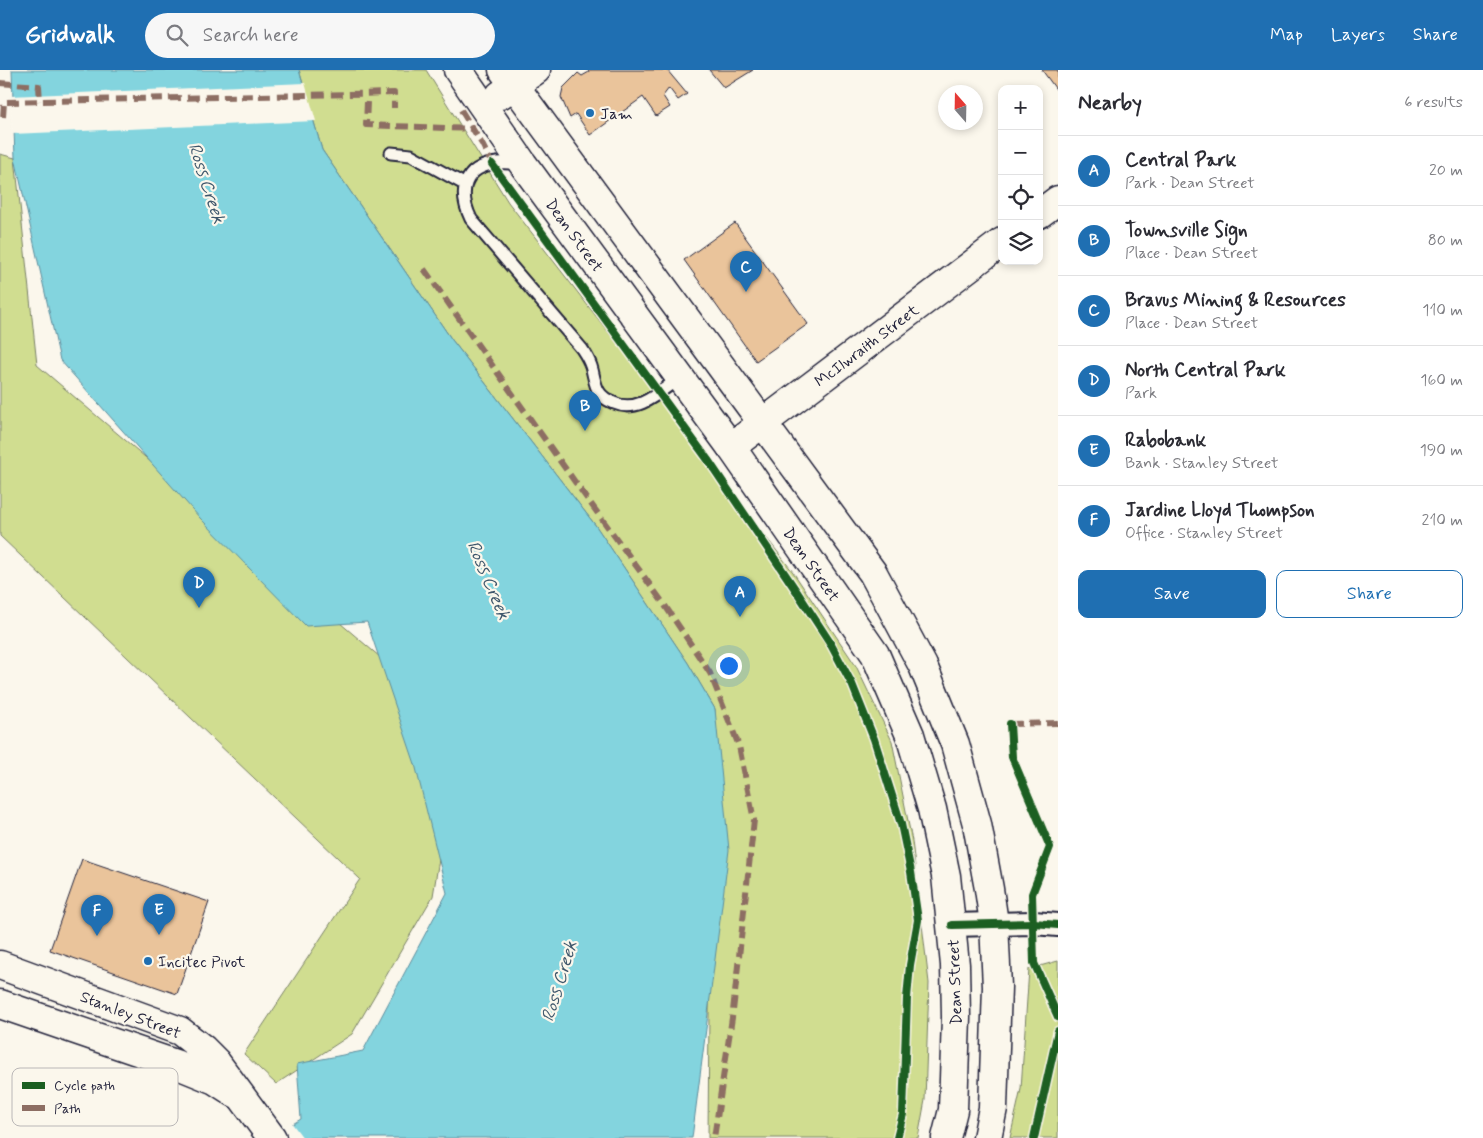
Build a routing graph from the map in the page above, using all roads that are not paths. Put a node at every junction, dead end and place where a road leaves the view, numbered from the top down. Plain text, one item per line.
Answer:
1 (536, 70) edge
2 (464, 72) edge
3 (508, 78) edge
4 (483, 106) junction
5 (391, 153) dead end
6 (523, 164) junction
7 (464, 184) junction
8 (1058, 200) edge
9 (1043, 211) edge
10 (998, 245) edge
11 (679, 378) junction
12 (763, 423) junction
13 (731, 447) junction
14 (994, 923) junction
15 (952, 925) junction
16 (1058, 925) edge
17 (0, 965) edge
18 (0, 1004) edge
19 (164, 1024) junction
20 (150, 1056) junction
21 (244, 1101) junction
22 (272, 1138) edge
23 (946, 1138) edge
24 (987, 1138) edge

1 - 3 main road
2 - 4 main road, Dean Street
3 - 4 main road
3 - 12 main road
4 - 6 main road, Dean Street
5 - 7 lane
6 - 7 lane
6 - 11 main road, Dean Street
7 - 11 lane
8 - 9 main road
10 - 12 main road, McIlwraith Street
11 - 13 main road, Dean Street
12 - 13 main road, McIlwraith Street
12 - 14 main road
13 - 15 main road, Dean Street
14 - 15 street
14 - 16 street
14 - 24 main road
15 - 23 main road, Dean Street
17 - 19 main road, Stanley Street
18 - 20 main road, Stanley Street
19 - 20 main road
19 - 21 main road, Stanley Street
20 - 21 main road, Stanley Street
21 - 22 main road

